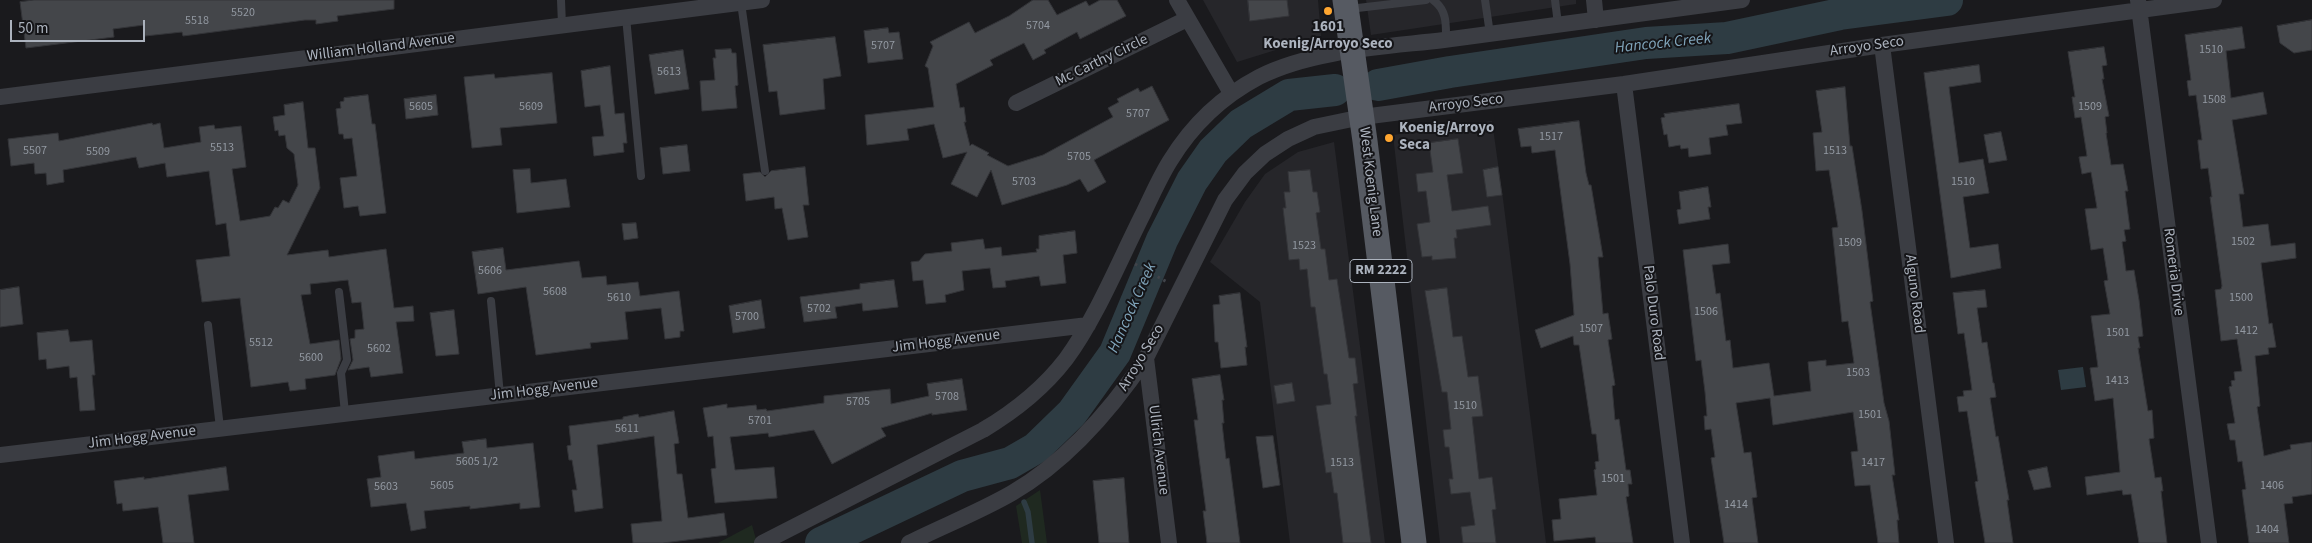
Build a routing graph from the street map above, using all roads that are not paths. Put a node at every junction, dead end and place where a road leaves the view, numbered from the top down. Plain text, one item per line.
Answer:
1 (561, 0) edge
2 (762, 0) edge
3 (1177, 0) edge
4 (1426, 0) edge
5 (1433, 0) edge
6 (1485, 0) edge
7 (1555, 0) edge
8 (1594, 0) edge
9 (1742, 0) edge
10 (2214, 0) edge
11 (741, 3) junction
12 (2138, 4) edge
13 (1346, 5) edge
14 (626, 17) junction
15 (1187, 19) junction
16 (1596, 20) junction
17 (1558, 24) junction
18 (562, 25) junction
19 (1490, 34) junction
20 (1446, 39) junction
21 (1882, 45) junction
22 (1353, 52) junction
23 (1624, 84) junction
24 (1231, 94) junction
25 (0, 97) edge
26 (1016, 103) dead end
27 (1362, 117) junction
28 (765, 171) dead end
29 (641, 176) dead end
30 (339, 292) dead end
31 (491, 301) dead end
32 (208, 325) dead end
33 (1088, 325) junction
34 (1146, 358) junction
35 (500, 395) junction
36 (345, 413) junction
37 (220, 428) junction
38 (0, 455) edge
39 (762, 543) edge
40 (909, 543) edge
41 (1169, 543) edge
42 (1414, 543) edge
43 (1682, 543) edge
44 (1946, 543) edge
45 (2209, 543) edge

1 - 18 lane
2 - 11 street, William Holland Avenue
3 - 15 street
4 - 13 lane
5 - 20 lane
6 - 19 lane
7 - 17 lane
8 - 16 street
9 - 16 street
10 - 12 street, Arroyo Seco
11 - 14 street, William Holland Avenue
11 - 28 lane
12 - 21 street, Arroyo Seco
12 - 45 street, Romeria Drive
13 - 22 main road, West Koenig Lane / RM 2222
14 - 18 street, William Holland Avenue
14 - 29 lane
15 - 24 street
15 - 26 street, Mc Carthy Circle
16 - 17 street
17 - 19 street
18 - 25 street, William Holland Avenue
19 - 20 street
20 - 22 street
21 - 23 street, Arroyo Seco
21 - 44 street, Alguno Road
22 - 24 street
22 - 27 main road, West Koenig Lane / RM 2222
23 - 27 street, Arroyo Seco
23 - 43 street, Palo Duro Road
24 - 33 street
27 - 34 street, Arroyo Seco
27 - 42 main road, West Koenig Lane / RM 2222
30 - 36 lane
31 - 35 lane
32 - 37 lane
33 - 35 street, Jim Hogg Avenue
33 - 39 street
34 - 40 street, Arroyo Seco
34 - 41 street, Ullrich Avenue
35 - 36 street, Jim Hogg Avenue
36 - 37 street, Jim Hogg Avenue
37 - 38 street, Jim Hogg Avenue

